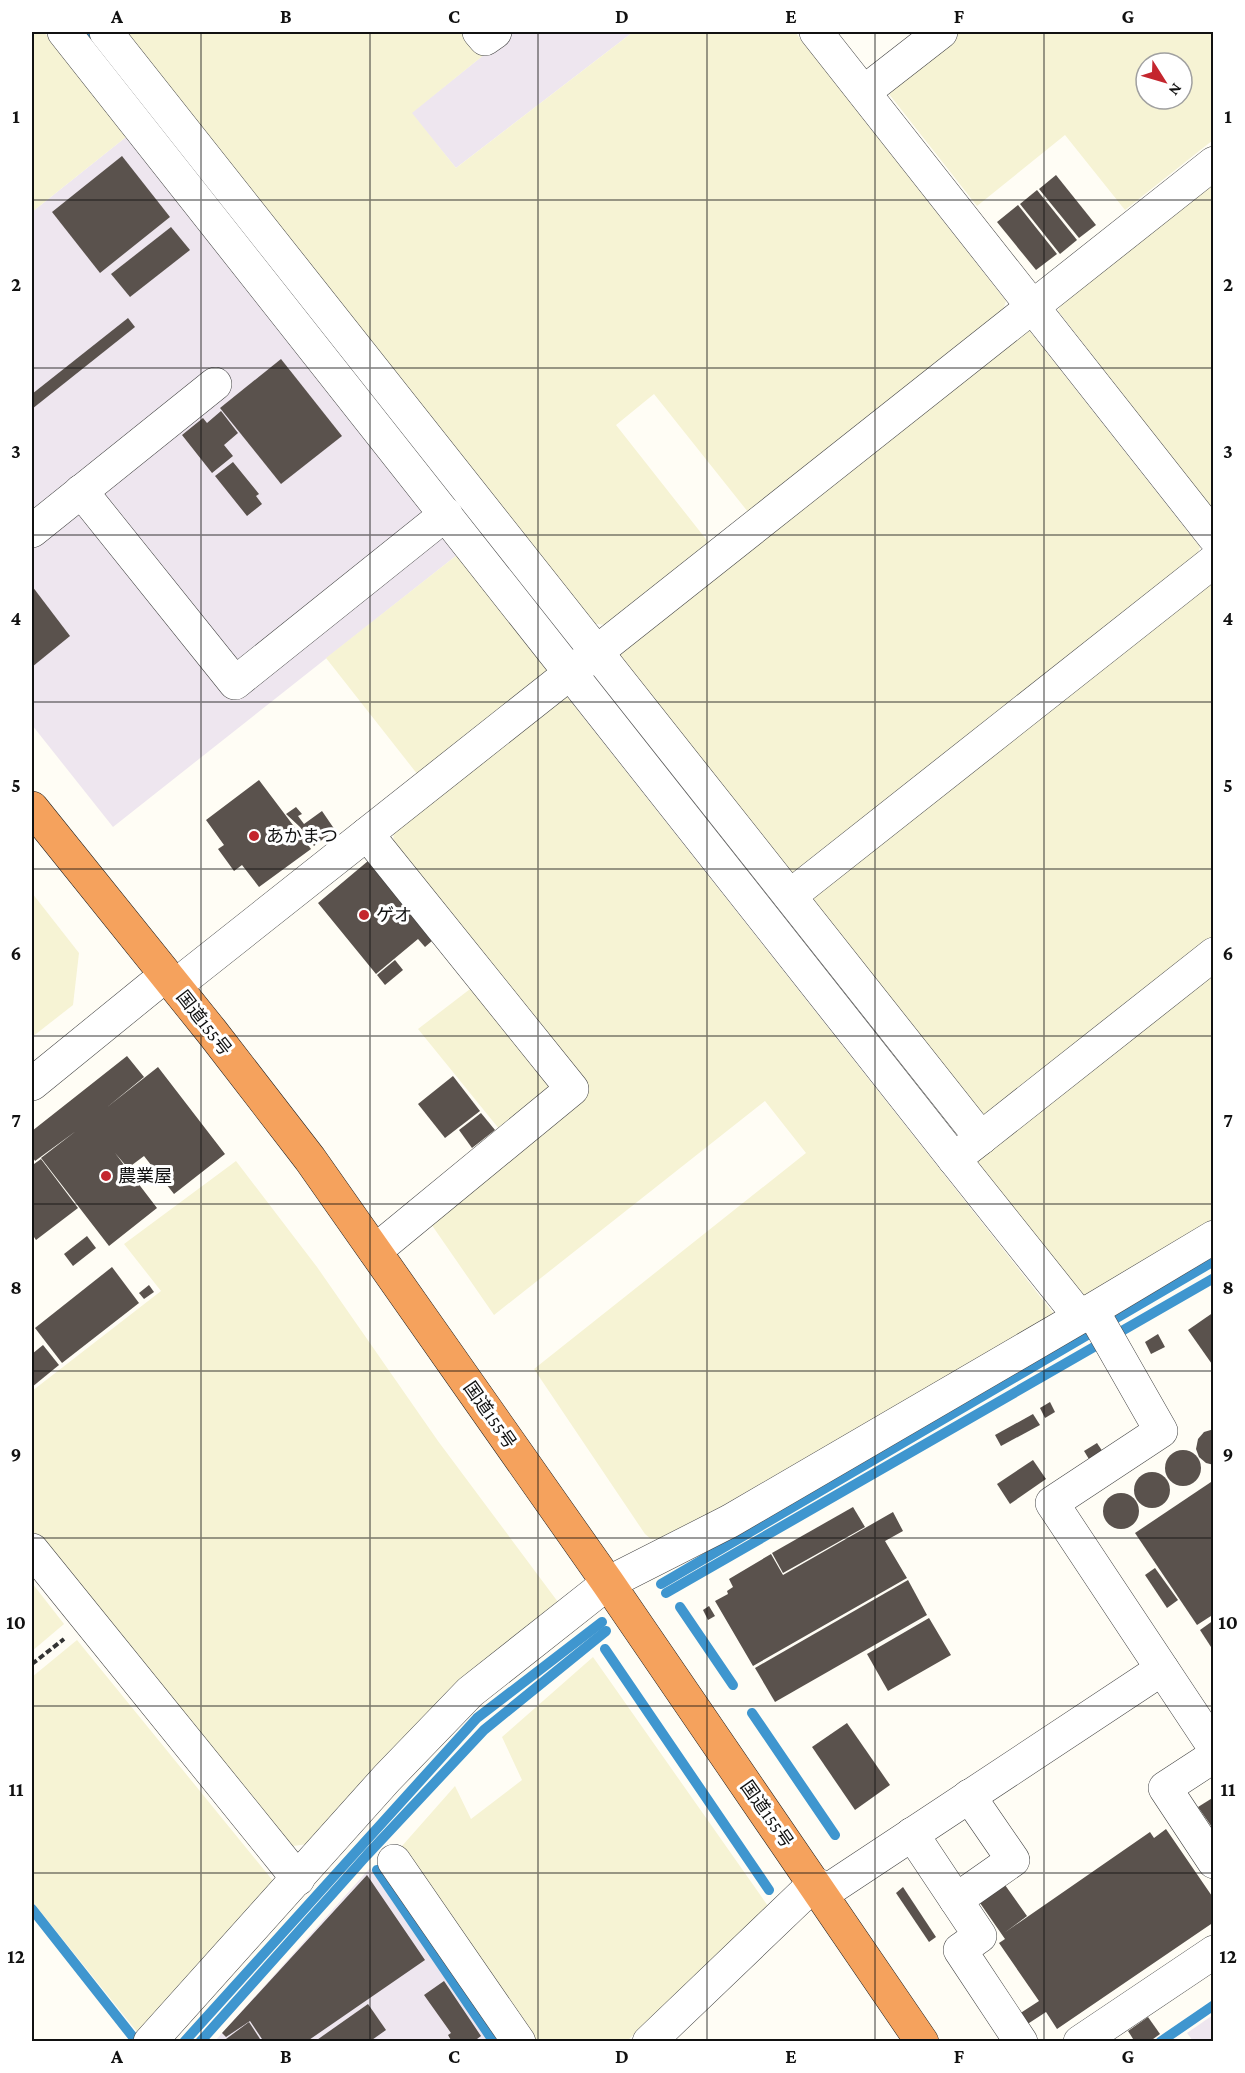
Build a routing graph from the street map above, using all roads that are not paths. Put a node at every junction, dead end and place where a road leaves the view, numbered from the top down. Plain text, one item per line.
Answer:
1 (64, 32) edge
2 (106, 32) edge
3 (479, 32) edge
4 (495, 32) edge
5 (816, 32) edge
6 (941, 32) edge
7 (864, 92) junction
8 (1214, 163) edge
9 (1033, 307) junction
10 (215, 384) dead end
11 (81, 491) junction
12 (446, 514) junction
13 (32, 531) edge
14 (1214, 537) edge
15 (1214, 561) edge
16 (596, 652) junction
17 (570, 673) junction
18 (32, 808) edge
19 (367, 834) junction
20 (790, 896) junction
21 (1214, 954) edge
22 (170, 981) junction
23 (32, 1084) edge
24 (981, 1138) junction
25 (954, 1159) junction
26 (1214, 1237) edge
27 (375, 1251) junction
28 (1089, 1315) junction
29 (32, 1550) edge
30 (608, 1583) junction
31 (1162, 1669) junction
32 (1214, 1747) edge
33 (1214, 1756) edge
34 (969, 1796) junction
35 (912, 1834) junction
36 (394, 1861) dead end
37 (1214, 1862) edge
38 (298, 1879) junction
39 (818, 1889) junction
40 (956, 1900) junction
41 (1214, 1952) edge
42 (150, 2042) edge
43 (519, 2042) edge
44 (648, 2042) edge
45 (922, 2042) edge
46 (1021, 2042) edge
47 (1080, 2042) edge

1 - 12 street
2 - 16 street
3 - 4 street
5 - 7 street
6 - 7 street
7 - 9 street
8 - 9 street
9 - 14 street
9 - 16 street
10 - 11 street
11 - 12 street
11 - 13 street
12 - 17 street
15 - 20 street
16 - 17 street
16 - 20 street
17 - 19 street
17 - 25 street
18 - 22 highway, 国道155号
19 - 22 street
19 - 27 street
20 - 24 street
21 - 24 street
22 - 23 street
22 - 27 highway, 国道155号
24 - 25 street
25 - 28 street
26 - 28 street
27 - 30 highway, 国道155号
28 - 30 street
28 - 31 street
29 - 38 street
30 - 38 street
30 - 39 highway, 国道155号
31 - 32 street
31 - 34 street
33 - 37 street
34 - 35 street
34 - 40 street
35 - 39 street
35 - 40 street
36 - 43 street
38 - 42 street
39 - 44 street
39 - 45 highway, 国道155号
40 - 46 street
41 - 47 street

